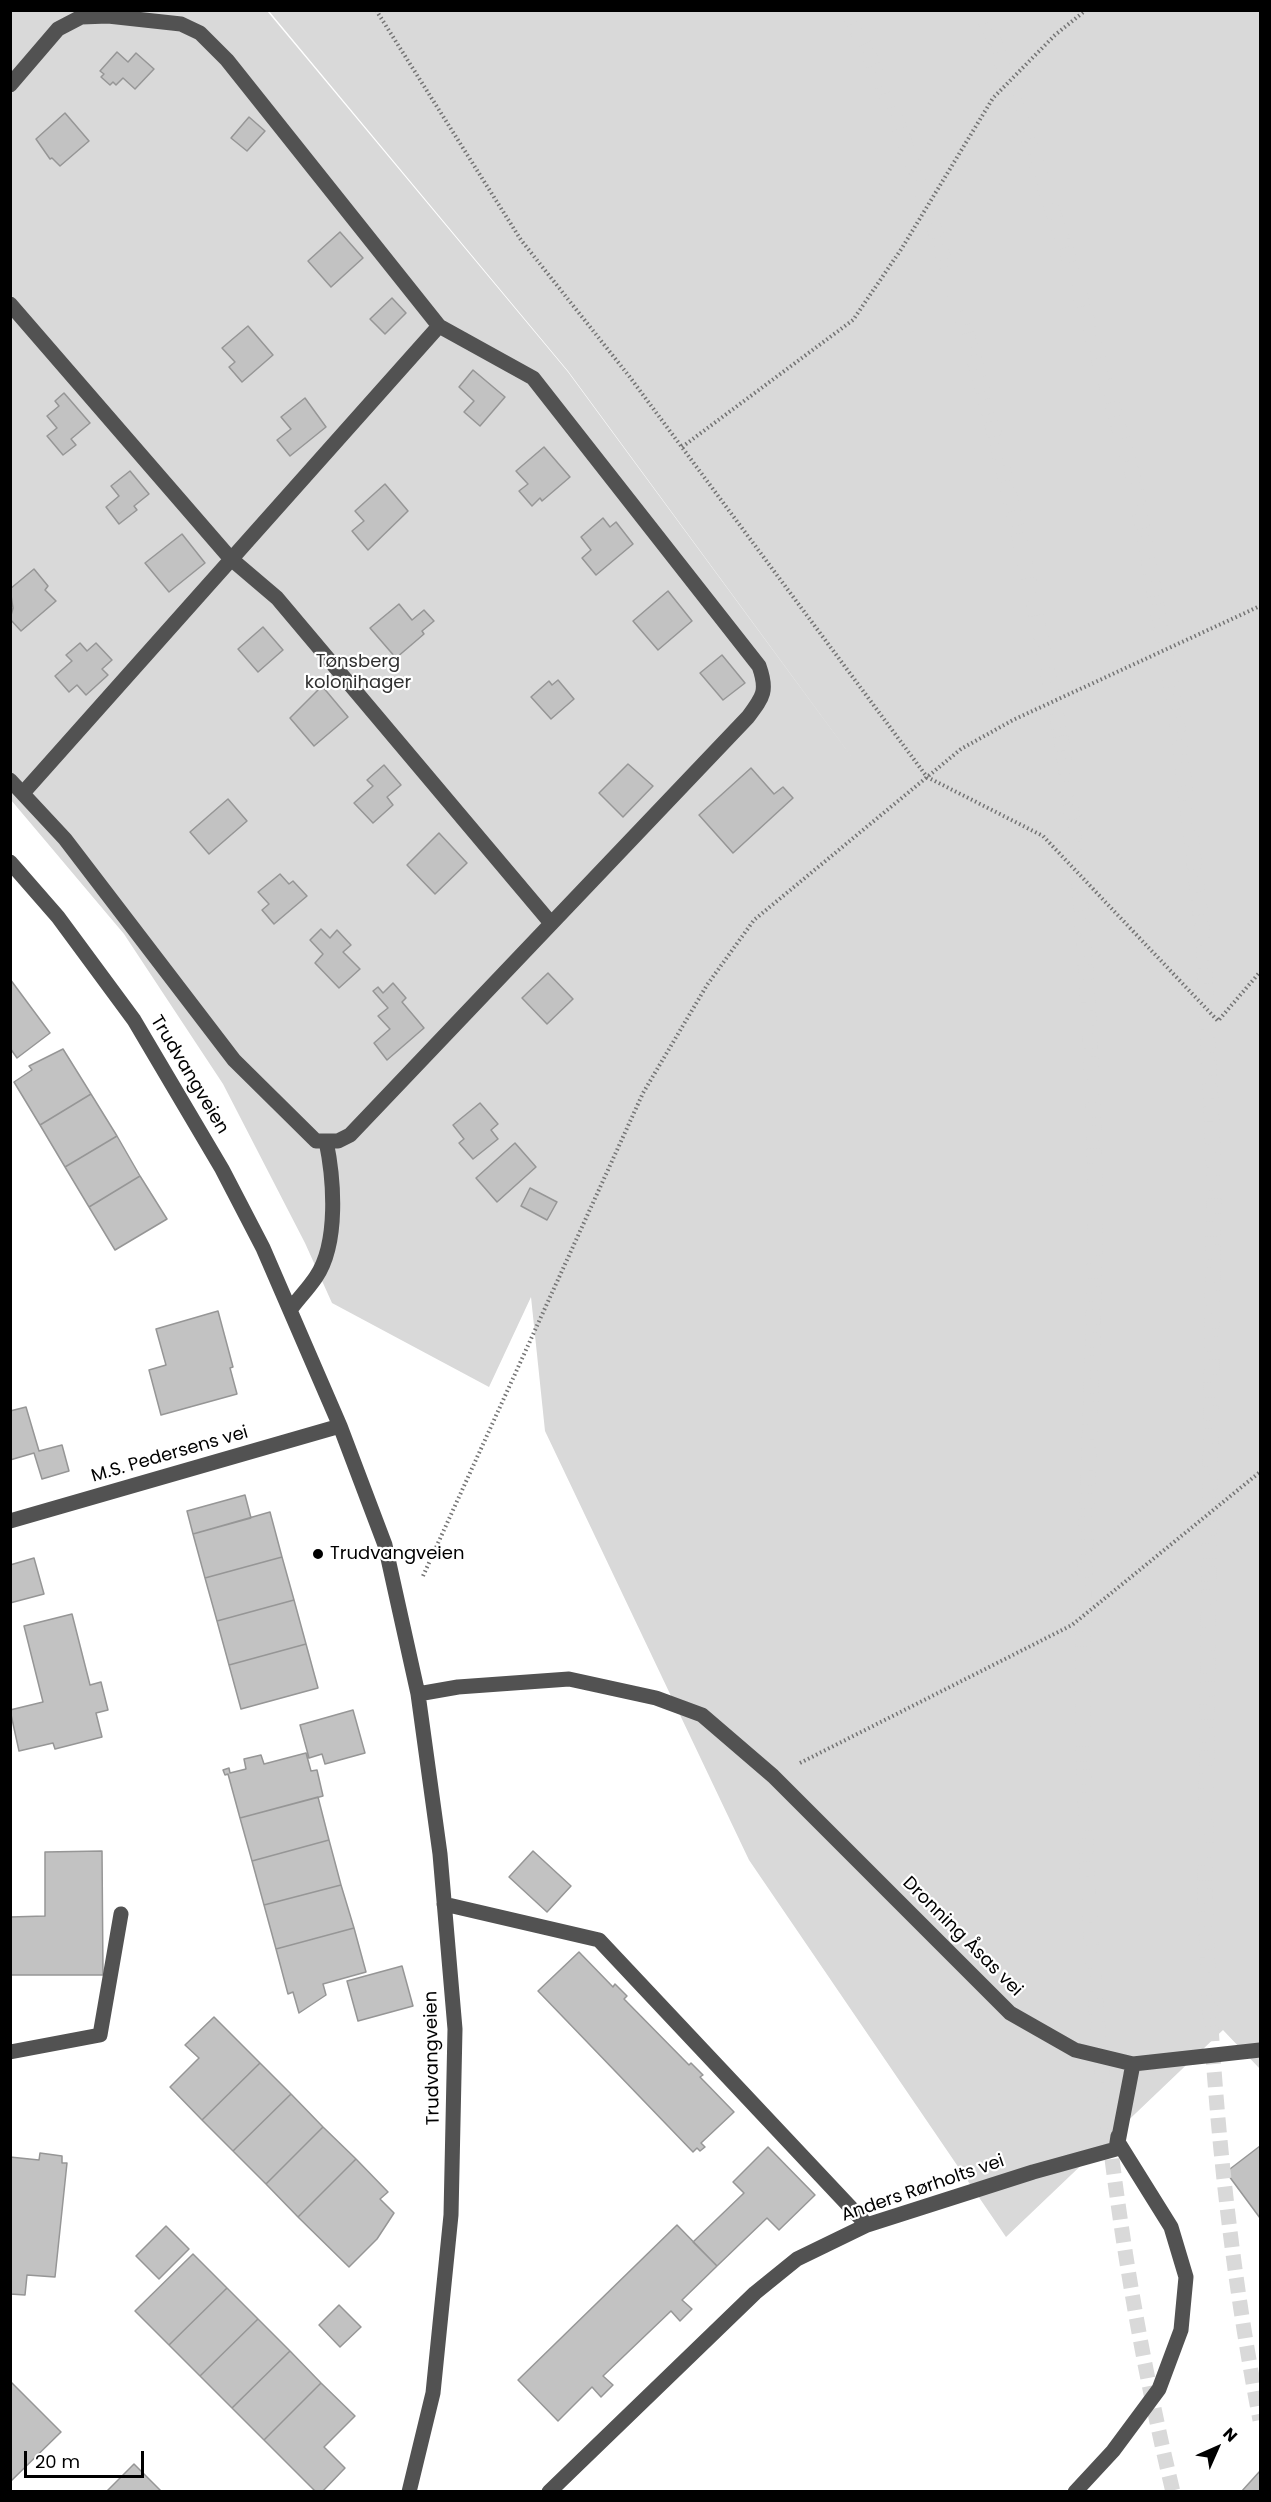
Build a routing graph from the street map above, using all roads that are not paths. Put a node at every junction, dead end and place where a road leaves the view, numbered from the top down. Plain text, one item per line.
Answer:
1 (10, 85) edge
2 (10, 304) edge
3 (439, 326) junction
4 (230, 558) junction
5 (10, 780) edge
6 (22, 793) junction
7 (10, 862) edge
8 (550, 922) junction
9 (326, 1141) junction
10 (290, 1310) junction
11 (340, 1426) junction
12 (10, 1521) edge
13 (418, 1694) junction
14 (444, 1904) junction
15 (121, 1914) dead end
16 (1260, 2050) edge
17 (10, 2052) edge
18 (1133, 2064) junction
19 (867, 2225) junction
20 (408, 2492) edge
21 (549, 2492) edge
22 (1075, 2492) edge

1 - 3 street
2 - 4 street
3 - 4 street
3 - 8 street
4 - 6 street
4 - 8 street
5 - 6 street
6 - 9 street
7 - 10 street, Trudvangveien
8 - 9 street
9 - 10 street
10 - 11 street, Trudvangveien
11 - 12 street, M.S. Pedersens vei
11 - 13 street, Trudvangveien
13 - 14 street, Trudvangveien
13 - 18 street, Dronning Åsas vei
14 - 19 street
14 - 20 street, Trudvangveien
15 - 17 street
16 - 18 street
18 - 19 street, Anders Rørholts vei
18 - 22 street
19 - 21 street, Anders Rørholts vei

